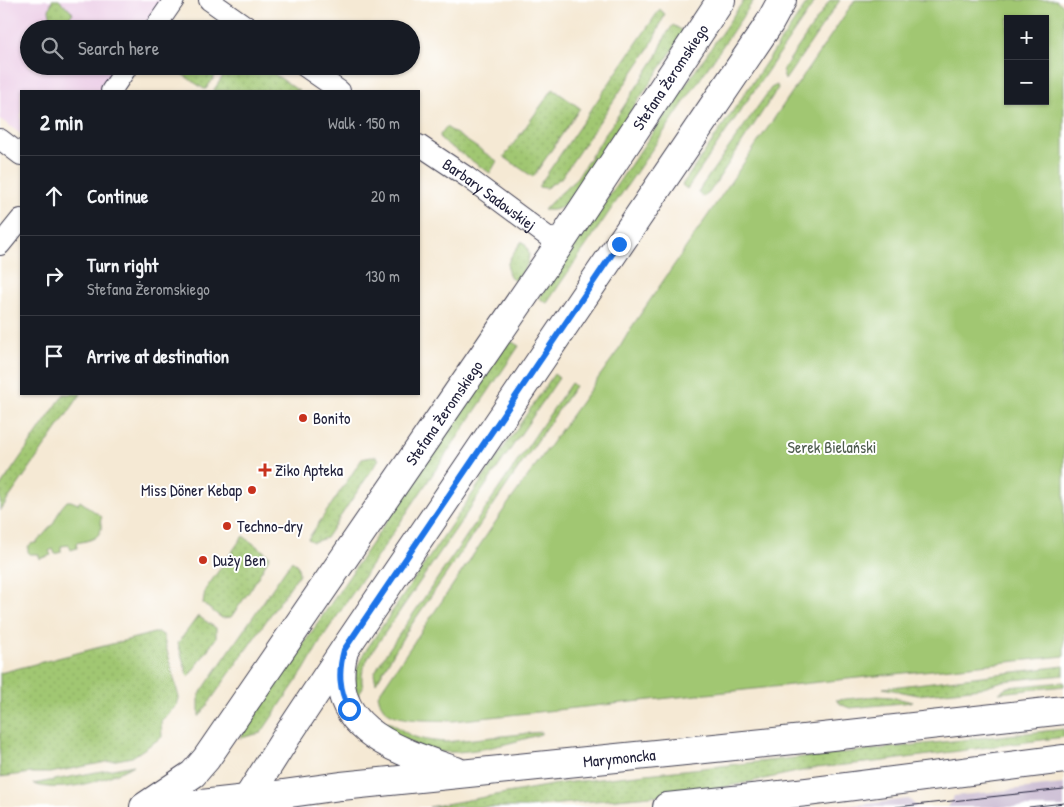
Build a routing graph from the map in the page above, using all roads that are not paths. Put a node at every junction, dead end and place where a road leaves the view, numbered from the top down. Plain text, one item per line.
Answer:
1 (174, 0) edge
2 (209, 0) edge
3 (721, 0) edge
4 (782, 0) edge
5 (160, 20) edge
6 (237, 20) edge
7 (122, 75) edge
8 (317, 75) edge
9 (112, 90) edge
10 (339, 90) edge
11 (0, 139) edge
12 (420, 146) edge
13 (20, 154) edge
14 (20, 220) edge
15 (0, 245) edge
16 (559, 245) junction
17 (344, 650) junction
18 (1064, 710) edge
19 (1064, 759) edge
20 (464, 774) junction
21 (356, 785) junction
22 (243, 804) edge
23 (144, 807) edge
24 (174, 807) edge
25 (337, 807) edge
26 (667, 807) edge

1 - 5 street
2 - 6 street
3 - 16 main road, Stefana Żeromskiego
4 - 17 main road
7 - 9 street
8 - 10 street
11 - 13 street
12 - 16 street, Barbary Sadowskiej
14 - 15 street
16 - 23 main road, Stefana Żeromskiego
17 - 20 main road
17 - 22 main road
18 - 20 main road, Marymoncka
19 - 26 main road
20 - 21 main road, Marymoncka
21 - 22 main road, Marymoncka
21 - 25 main road
22 - 24 main road, Marymoncka

